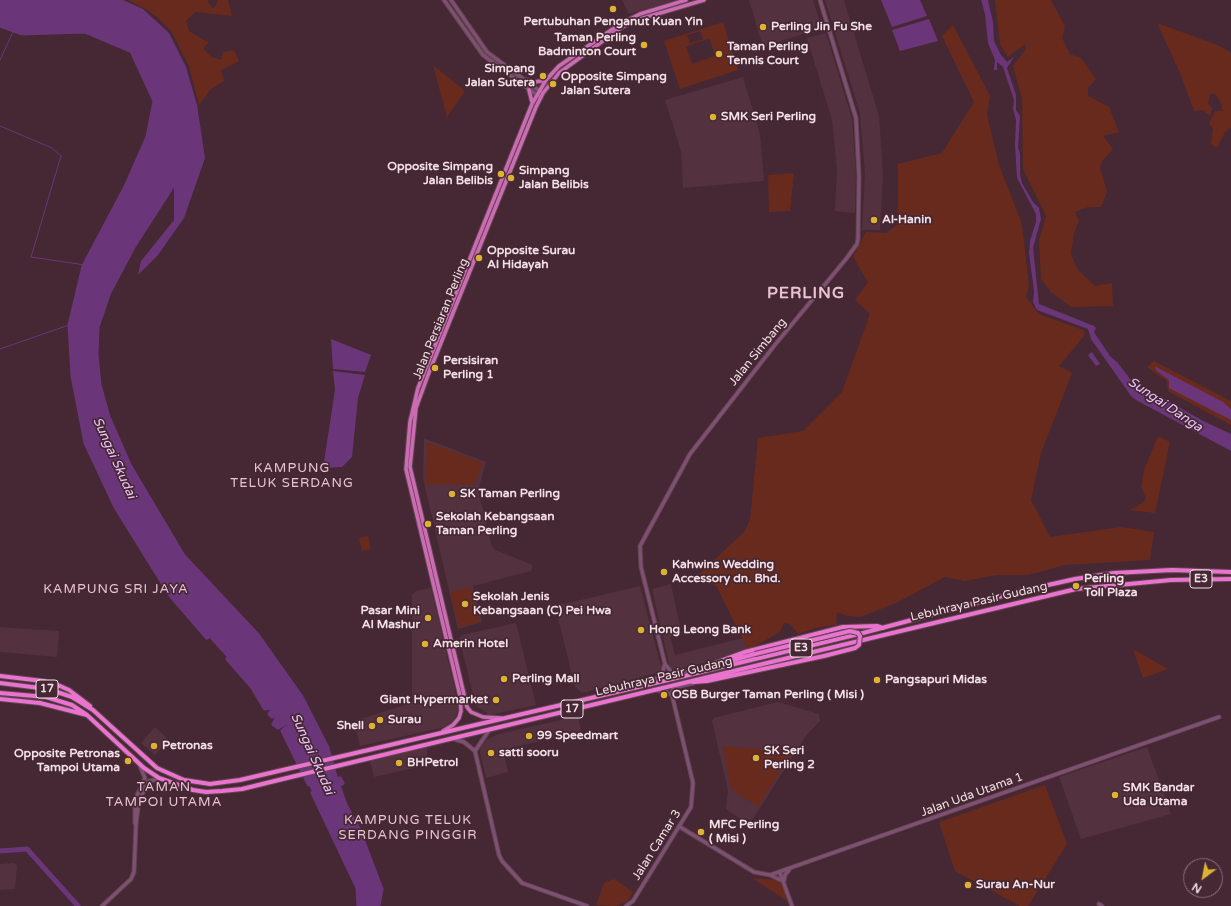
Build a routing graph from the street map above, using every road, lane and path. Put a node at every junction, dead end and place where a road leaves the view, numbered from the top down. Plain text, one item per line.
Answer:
1 (444, 0) edge
2 (452, 0) edge
3 (686, 0) edge
4 (704, 0) edge
5 (820, 0) edge
6 (526, 80) junction
7 (546, 80) junction
8 (529, 90) junction
9 (539, 91) junction
10 (543, 93) junction
11 (536, 95) junction
12 (540, 98) junction
13 (532, 104) junction
14 (1231, 572) edge
15 (1231, 579) edge
16 (883, 628) junction
17 (740, 663) joint
18 (664, 664) junction
19 (712, 665) junction
20 (741, 669) joint
21 (696, 670) junction
22 (0, 676) edge
23 (668, 680) junction
24 (688, 681) junction
25 (698, 682) junction
26 (0, 684) edge
27 (628, 688) junction
28 (654, 690) junction
29 (0, 693) edge
30 (672, 695) junction
31 (0, 699) edge
32 (93, 710) junction
33 (87, 715) junction
34 (1219, 717) dead end
35 (504, 718) junction
36 (490, 729) junction
37 (443, 731) junction
38 (446, 739) junction
39 (475, 751) junction
40 (138, 762) junction
41 (162, 780) junction
42 (136, 824) junction
43 (680, 827) junction
44 (790, 870) junction
45 (780, 873) junction
46 (770, 875) junction
47 (784, 883) junction
48 (102, 906) edge
49 (587, 906) edge
50 (626, 906) edge
51 (792, 906) edge

1 - 8 street
2 - 6 street
3 - 7 main road, Jalan Persiaran Perling
4 - 10 main road, Jalan Persiaran Perling
5 - 18 street, Jalan Simbang
6 - 7 main road
6 - 9 street
7 - 9 main road, Jalan Persiaran Perling
8 - 11 street
8 - 13 main road
9 - 10 street
9 - 11 main road, Jalan Persiaran Perling
10 - 12 main road, Jalan Persiaran Perling
11 - 12 street
11 - 13 main road, Jalan Persiaran Perling
12 - 35 main road, Jalan Persiaran Perling
13 - 37 main road, Jalan Persiaran Perling
14 - 16 highway, Lebuhraya Pasir Gudang / E3
15 - 20 highway, Lebuhraya Pasir Gudang / E3
16 - 17 highway, Lebuhraya Pasir Gudang / E3
16 - 19 highway
17 - 23 highway, Lebuhraya Pasir Gudang / 17
18 - 21 street
18 - 27 street
19 - 21 highway
19 - 25 highway, bridge
20 - 24 highway, Lebuhraya Pasir Gudang / 17
21 - 23 highway
22 - 32 highway
23 - 27 highway, Lebuhraya Pasir Gudang / 17
24 - 25 highway
24 - 28 highway, Lebuhraya Pasir Gudang / 17
25 - 30 street
26 - 32 highway, Lebuhraya Pasir Gudang / 17
27 - 35 highway, Lebuhraya Pasir Gudang / 17
28 - 30 street
28 - 36 highway, Lebuhraya Pasir Gudang / 17
29 - 33 highway, Lebuhraya Pasir Gudang / 17
30 - 43 street, Jalan Camar 3
31 - 33 highway
32 - 37 highway, Lebuhraya Pasir Gudang / 17
33 - 40 highway, Lebuhraya Pasir Gudang / 17
34 - 44 street, Jalan Uda Utama 1
35 - 37 highway, Lebuhraya Pasir Gudang / 17
36 - 38 highway, Lebuhraya Pasir Gudang / 17
36 - 39 street
38 - 39 street
38 - 41 highway, Lebuhraya Pasir Gudang / 17
39 - 49 street
40 - 41 highway, Lebuhraya Pasir Gudang / 17
40 - 42 street
41 - 42 street
42 - 48 street
43 - 46 street, Jalan Uda Utama 1
43 - 50 street, Jalan Camar 3
44 - 45 street, Jalan Uda Utama 1
44 - 47 street
45 - 46 street, Jalan Uda Utama 1
45 - 47 street
46 - 47 street
47 - 51 street

